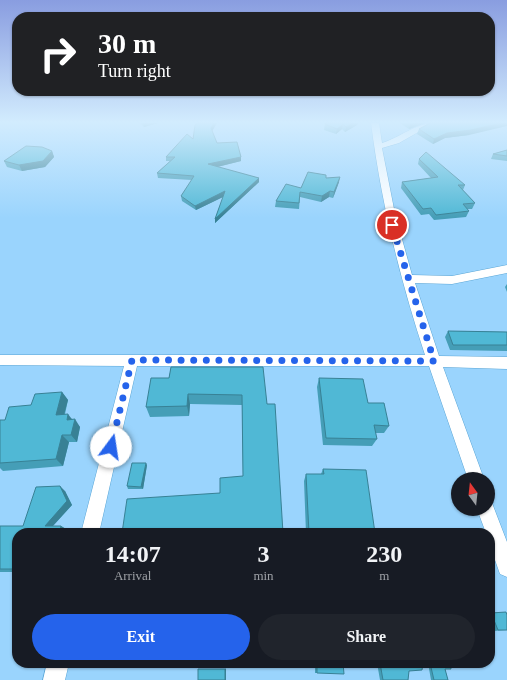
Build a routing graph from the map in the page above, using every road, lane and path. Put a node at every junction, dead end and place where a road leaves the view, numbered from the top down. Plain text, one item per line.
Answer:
1 (379, 155) edge
2 (507, 269) edge
3 (409, 280) junction
4 (0, 360) edge
5 (132, 360) junction
6 (434, 361) junction
7 (507, 363) edge
8 (474, 472) edge
9 (489, 516) edge
10 (91, 528) edge
11 (493, 528) edge
12 (495, 534) edge
13 (507, 567) edge
14 (57, 668) edge
15 (54, 680) edge

1 - 3 street
2 - 3 street
3 - 6 street
4 - 5 street
5 - 6 street
5 - 10 street
6 - 7 street
6 - 8 street
9 - 11 street
12 - 13 street
14 - 15 street

